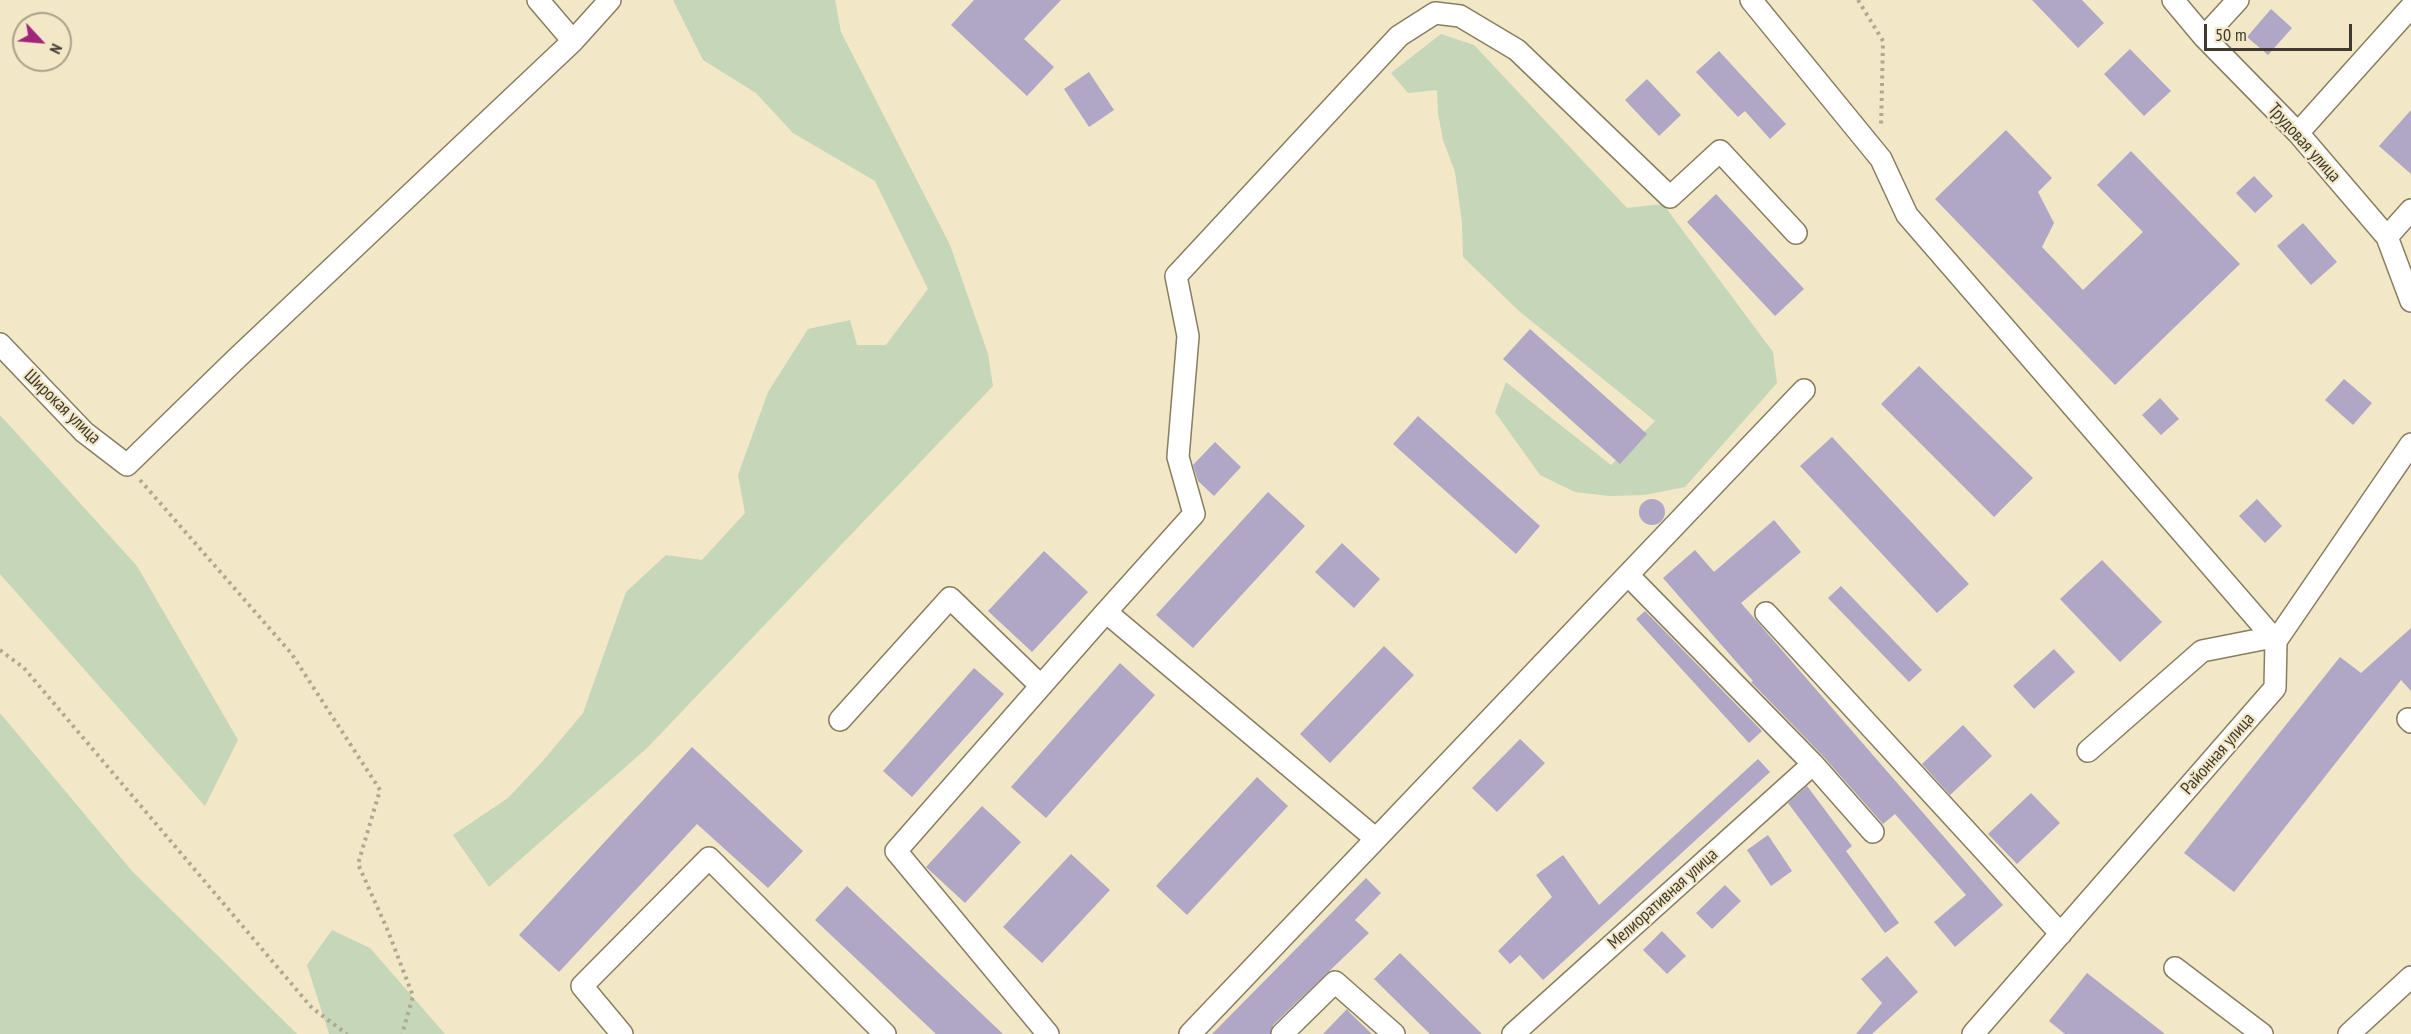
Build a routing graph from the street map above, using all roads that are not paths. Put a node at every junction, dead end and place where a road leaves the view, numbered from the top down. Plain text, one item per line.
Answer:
1 (537, 0) edge
2 (610, 0) edge
3 (1751, 0) edge
4 (2173, 0) edge
5 (2238, 0) edge
6 (2411, 7) edge
7 (2204, 37) junction
8 (573, 41) junction
9 (2298, 133) junction
10 (2411, 210) edge
11 (1796, 233) dead end
12 (2387, 237) junction
13 (2411, 301) edge
14 (0, 344) edge
15 (1804, 390) dead end
16 (2411, 444) edge
17 (2401, 475) edge
18 (1628, 574) junction
19 (1106, 612) junction
20 (1766, 613) dead end
21 (2274, 639) junction
22 (1041, 686) junction
23 (840, 720) dead end
24 (2088, 751) dead end
25 (1813, 765) junction
26 (1873, 832) dead end
27 (1376, 839) junction
28 (2061, 934) junction
29 (2175, 968) dead end
30 (2411, 977) edge
31 (622, 1034) edge
32 (885, 1034) edge
33 (1048, 1034) edge
34 (1190, 1034) edge
35 (1282, 1034) edge
36 (1394, 1034) edge
37 (1513, 1034) edge
38 (1973, 1034) edge
39 (2262, 1034) edge
40 (2349, 1034) edge

1 - 8 street
2 - 8 street
3 - 21 street
4 - 7 street, Трудовая улица
5 - 7 street
6 - 9 street
7 - 9 street, Трудовая улица
8 - 14 street, Широкая улица
9 - 12 street, Трудовая улица
10 - 12 street
11 - 19 street
12 - 13 street, Трудовая улица
15 - 18 street
16 - 17 street
17 - 21 street
18 - 25 street
18 - 27 street
19 - 22 street
19 - 27 street
20 - 28 street
21 - 24 street
21 - 28 street, Районная улица
22 - 23 street
22 - 33 street
25 - 26 street
25 - 37 street, Мелиоративная улица
27 - 34 street
28 - 38 street, Районная улица
29 - 39 street
30 - 40 street
31 - 32 street
35 - 36 street

